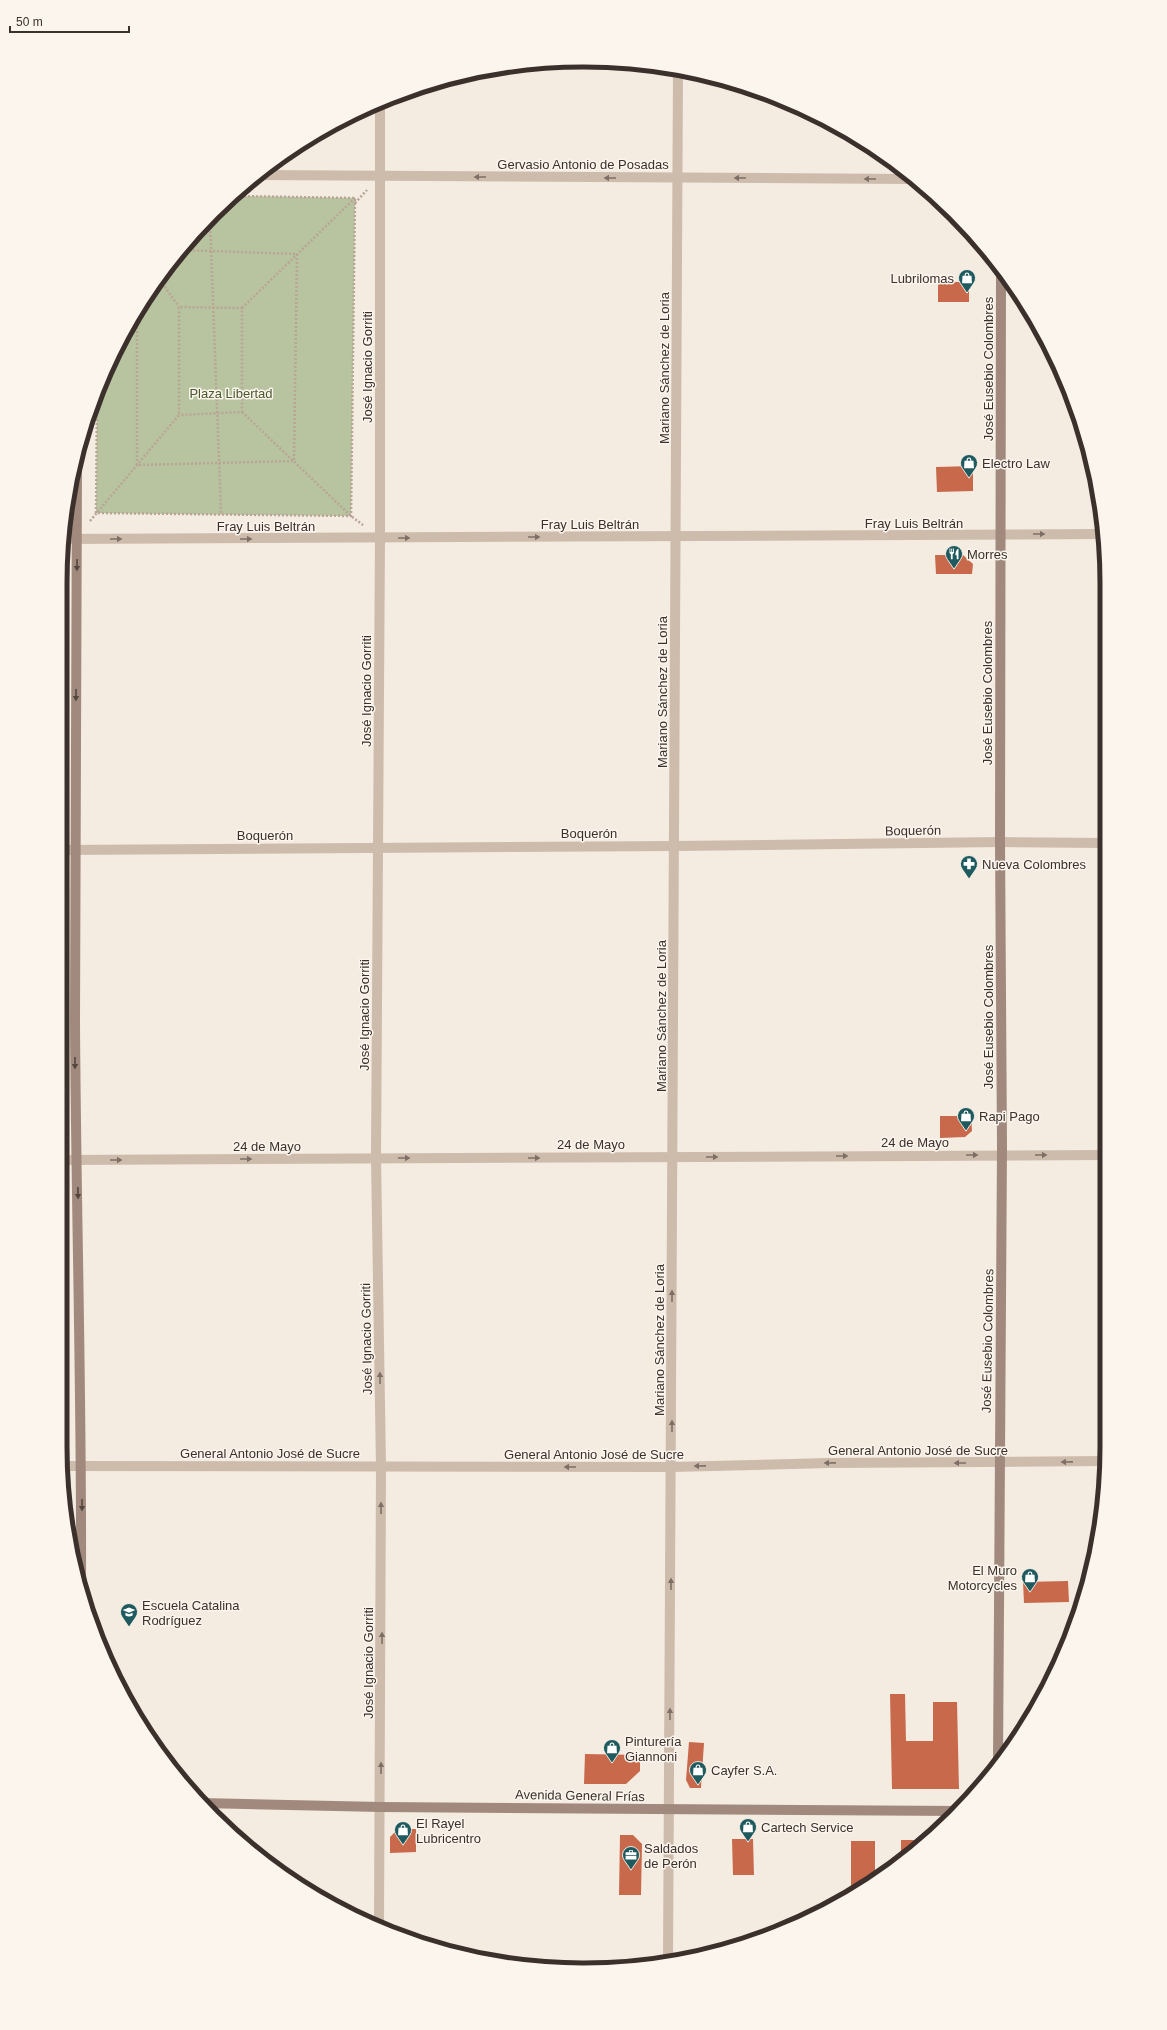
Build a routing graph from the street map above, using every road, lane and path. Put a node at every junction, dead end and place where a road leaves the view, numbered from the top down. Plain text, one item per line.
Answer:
1 (678, 76) edge
2 (380, 109) edge
3 (268, 175) edge
4 (380, 176) junction
5 (677, 178) junction
6 (904, 179) edge
7 (242, 196) edge
8 (355, 198) junction
9 (210, 226) edge
10 (189, 250) edge
11 (211, 251) junction
12 (297, 254) junction
13 (1001, 280) edge
14 (163, 284) edge
15 (179, 307) junction
16 (213, 308) junction
17 (242, 308) junction
18 (138, 322) edge
19 (97, 410) edge
20 (242, 412) junction
21 (217, 413) junction
22 (180, 415) junction
23 (294, 461) junction
24 (219, 463) junction
25 (137, 465) junction
26 (77, 483) edge
27 (96, 513) junction
28 (221, 514) junction
29 (351, 516) junction
30 (1000, 534) junction
31 (1098, 534) edge
32 (676, 537) junction
33 (380, 538) junction
34 (69, 539) edge
35 (77, 540) junction
36 (1000, 842) junction
37 (1100, 843) edge
38 (675, 846) junction
39 (378, 847) junction
40 (67, 850) edge
41 (74, 850) junction
42 (1002, 1155) junction
43 (1100, 1155) edge
44 (673, 1157) junction
45 (376, 1158) junction
46 (67, 1160) edge
47 (77, 1160) junction
48 (1100, 1461) edge
49 (999, 1463) junction
50 (68, 1466) edge
51 (82, 1466) junction
52 (381, 1466) junction
53 (672, 1467) junction
54 (81, 1564) edge
55 (998, 1754) edge
56 (210, 1803) edge
57 (381, 1807) junction
58 (670, 1809) junction
59 (951, 1810) edge
60 (379, 1921) edge
61 (668, 1956) edge

1 - 5 street, Mariano Sánchez de Loria
2 - 4 street, José Ignacio Gorriti
3 - 4 street, Gervasio Antonio de Posadas
5 -> 4 street, Gervasio Antonio de Posadas
4 - 33 street, José Ignacio Gorriti
6 -> 5 street, Gervasio Antonio de Posadas
5 - 32 street, Mariano Sánchez de Loria
7 - 8 path
8 - 12 path
8 - 29 path
9 - 11 path
10 - 11 path
11 - 12 path
11 - 16 path
12 - 17 path
12 - 23 path
13 - 30 street, José Eusebio Colombres
14 - 15 path
15 - 16 path
15 - 22 path
16 - 17 path
16 - 21 path
17 - 20 path
18 - 25 path
19 - 27 path
20 - 21 path
20 - 23 path
21 - 22 path
21 - 24 path
22 - 25 path
23 - 24 path
23 - 29 path
24 - 25 path
24 - 28 path
25 - 27 path
26 - 35 street
27 - 28 path
28 - 29 path
30 -> 31 street, Fray Luis Beltrán
30 - 32 street, Fray Luis Beltrán
30 - 36 street, José Eusebio Colombres
33 -> 32 street, Fray Luis Beltrán
32 - 38 street, Mariano Sánchez de Loria
35 -> 33 street, Fray Luis Beltrán
33 - 39 street, José Ignacio Gorriti
34 - 35 street, Fray Luis Beltrán
35 -> 41 street
36 - 37 street, Boquerón
36 - 38 street, Boquerón
36 - 42 street, José Eusebio Colombres
38 - 39 street, Boquerón
38 - 44 street, Mariano Sánchez de Loria
39 - 41 street, Boquerón
39 - 45 street, José Ignacio Gorriti
40 - 41 street, Boquerón
41 -> 47 street
42 -> 43 street, 24 de Mayo
44 -> 42 street, 24 de Mayo
42 - 49 street, José Eusebio Colombres
45 -> 44 street, 24 de Mayo
53 -> 44 street, Mariano Sánchez de Loria
47 -> 45 street, 24 de Mayo
52 -> 45 street, José Ignacio Gorriti
46 - 47 street, 24 de Mayo
47 -> 51 street
48 -> 49 street, General Antonio José de Sucre
49 -> 53 street, General Antonio José de Sucre
49 - 55 street, José Eusebio Colombres
50 - 51 street, General Antonio José de Sucre
51 - 52 street, General Antonio José de Sucre
51 -> 54 street
53 -> 52 street, General Antonio José de Sucre
57 -> 52 street, José Ignacio Gorriti
58 -> 53 street, Mariano Sánchez de Loria
56 - 57 street, Avenida General Frías
57 - 58 street, Avenida General Frías
57 - 60 street, José Ignacio Gorriti
58 - 59 street, Avenida General Frías
58 - 61 street, Mariano Sánchez de Loria

